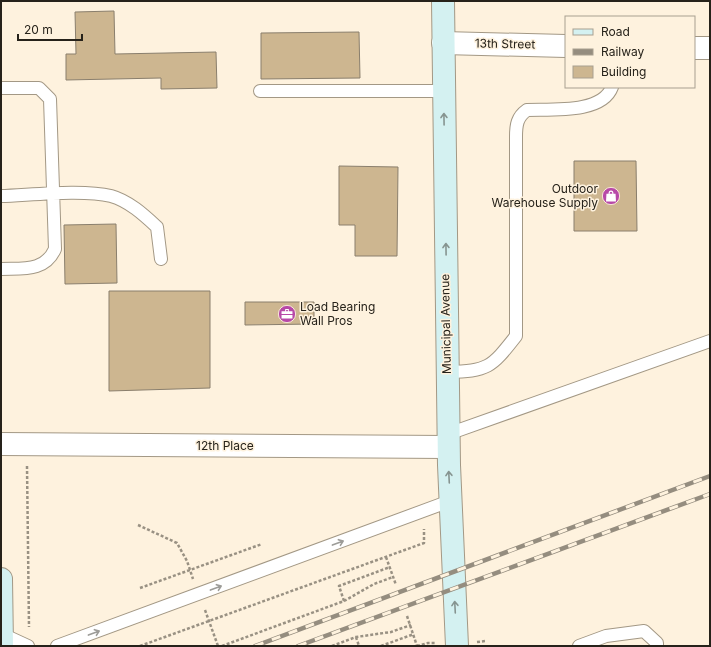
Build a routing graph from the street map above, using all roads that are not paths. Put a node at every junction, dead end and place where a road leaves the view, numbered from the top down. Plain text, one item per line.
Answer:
1 (443, 1) edge
2 (443, 43) junction
3 (565, 46) edge
4 (695, 48) edge
5 (710, 48) edge
6 (1, 88) edge
7 (611, 88) edge
8 (260, 91) dead end
9 (444, 91) junction
10 (53, 195) junction
11 (1, 196) edge
12 (161, 258) dead end
13 (1, 269) edge
14 (710, 341) edge
15 (447, 372) junction
16 (448, 440) junction
17 (1, 444) edge
18 (450, 501) junction
19 (1, 579) edge
20 (2, 640) edge
21 (457, 644) edge
22 (28, 646) edge
23 (57, 646) edge
24 (579, 646) edge
25 (657, 646) edge

1 - 2 main road, Municipal Avenue
2 - 3 street, 13th Street
2 - 9 main road, Municipal Avenue
4 - 5 street
6 - 10 lane
7 - 15 lane
8 - 9 lane
15 -> 9 main road, Municipal Avenue
10 - 11 lane
10 - 12 lane
10 - 13 lane
14 - 16 lane
15 - 16 main road, Municipal Avenue
16 - 17 street, 12th Place
18 -> 16 main road, Municipal Avenue
21 -> 18 main road, Municipal Avenue
23 -> 18 lane
19 - 20 main road
20 - 22 lane
24 - 25 lane

